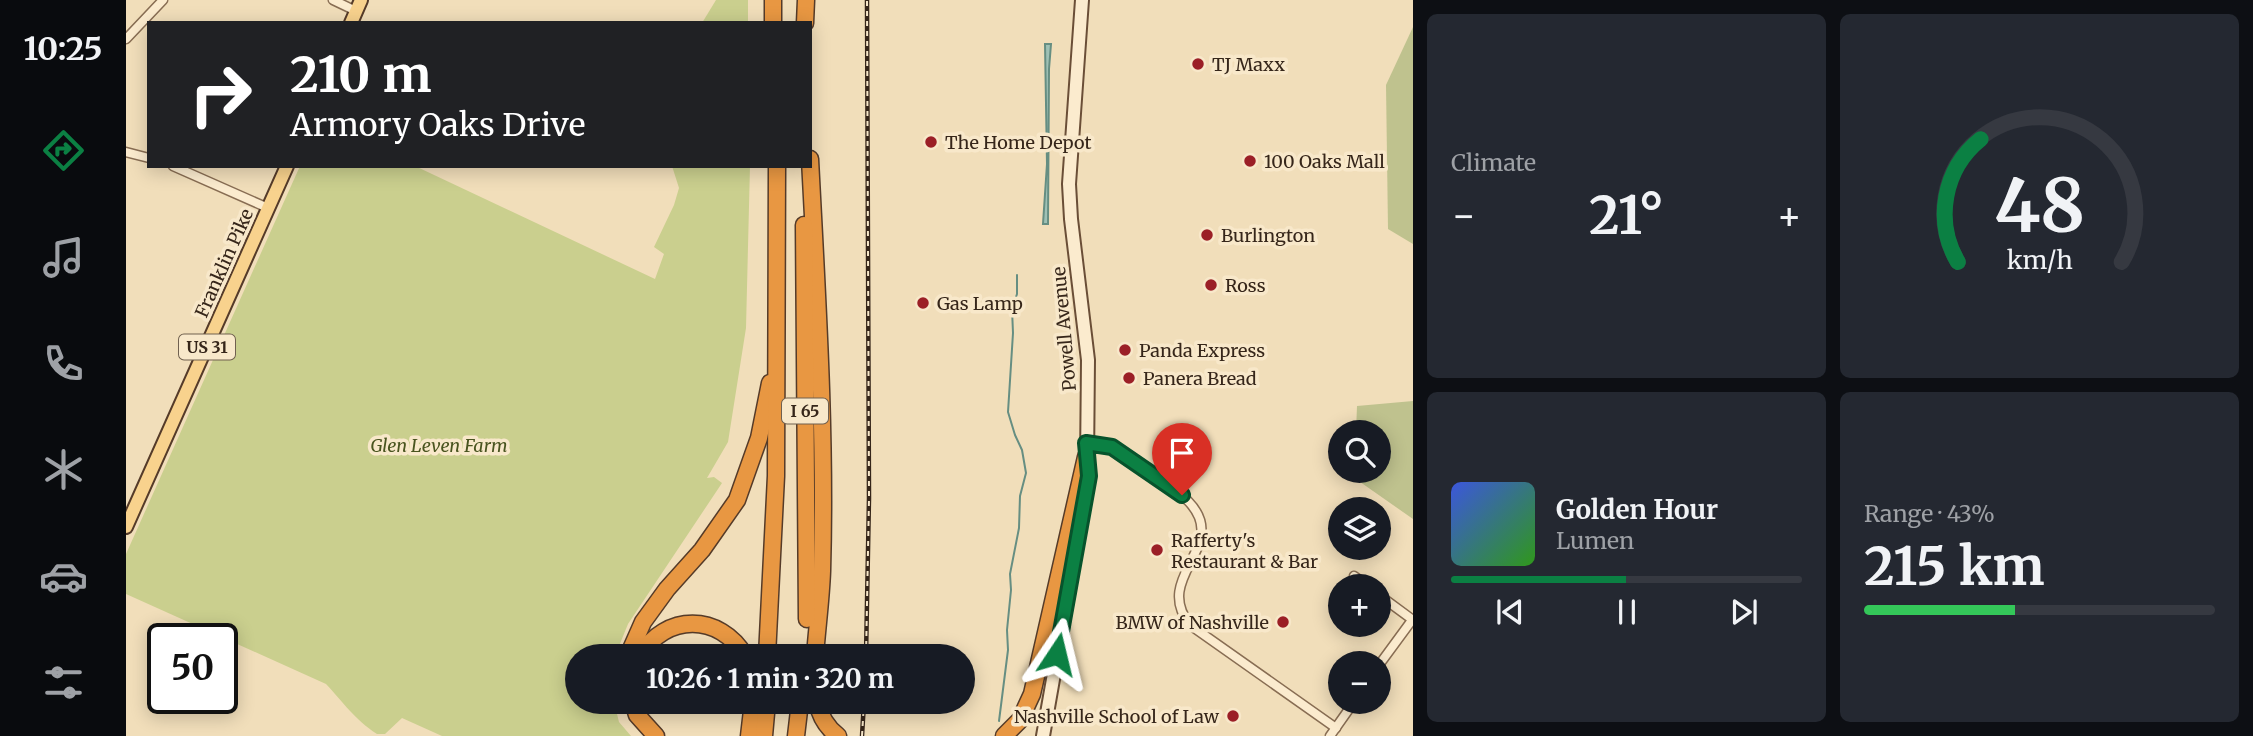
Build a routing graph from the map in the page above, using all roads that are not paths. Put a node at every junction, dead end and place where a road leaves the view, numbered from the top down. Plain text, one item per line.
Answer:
1 (163, 0) edge
2 (333, 0) edge
3 (773, 0) edge
4 (806, 0) edge
5 (1082, 0) edge
6 (356, 11) edge
7 (774, 21) edge
8 (806, 21) edge
9 (126, 39) edge
10 (126, 152) edge
11 (147, 157) edge
12 (178, 168) edge
13 (286, 168) edge
14 (777, 168) edge
15 (804, 168) edge
16 (811, 168) edge
17 (268, 208) junction
18 (778, 343) junction
19 (1086, 450) junction
20 (126, 527) edge
21 (1391, 604) edge
22 (1413, 620) edge
23 (633, 644) edge
24 (648, 644) edge
25 (738, 644) edge
26 (768, 644) edge
27 (806, 644) edge
28 (816, 644) edge
29 (1390, 651) edge
30 (626, 714) edge
31 (637, 714) edge
32 (752, 714) edge
33 (766, 714) edge
34 (799, 714) edge
35 (820, 714) edge
36 (1346, 714) edge
37 (1336, 728) junction
38 (643, 736) edge
39 (656, 736) edge
40 (750, 736) edge
41 (764, 736) edge
42 (796, 736) edge
43 (838, 736) edge
44 (1004, 736) edge
45 (1043, 736) edge
46 (1330, 736) edge

1 - 9 street
2 - 6 street
3 - 7 highway
4 - 8 highway
5 - 19 main road, Powell Avenue
10 - 11 street
12 - 17 street
13 - 17 main road, Franklin Pike / US 31
14 - 18 highway, I 65
15 - 27 highway, I 65
16 - 28 highway
17 - 20 main road, Franklin Pike / US 31
18 - 23 highway
18 - 26 highway, I 65
19 - 37 street
19 - 44 highway
19 - 45 main road, Powell Avenue
21 - 22 street
22 - 29 street
24 - 25 highway
30 - 38 highway
31 - 39 highway
32 - 40 highway
33 - 41 highway
34 - 42 highway
35 - 43 highway
36 - 37 street
37 - 46 street

